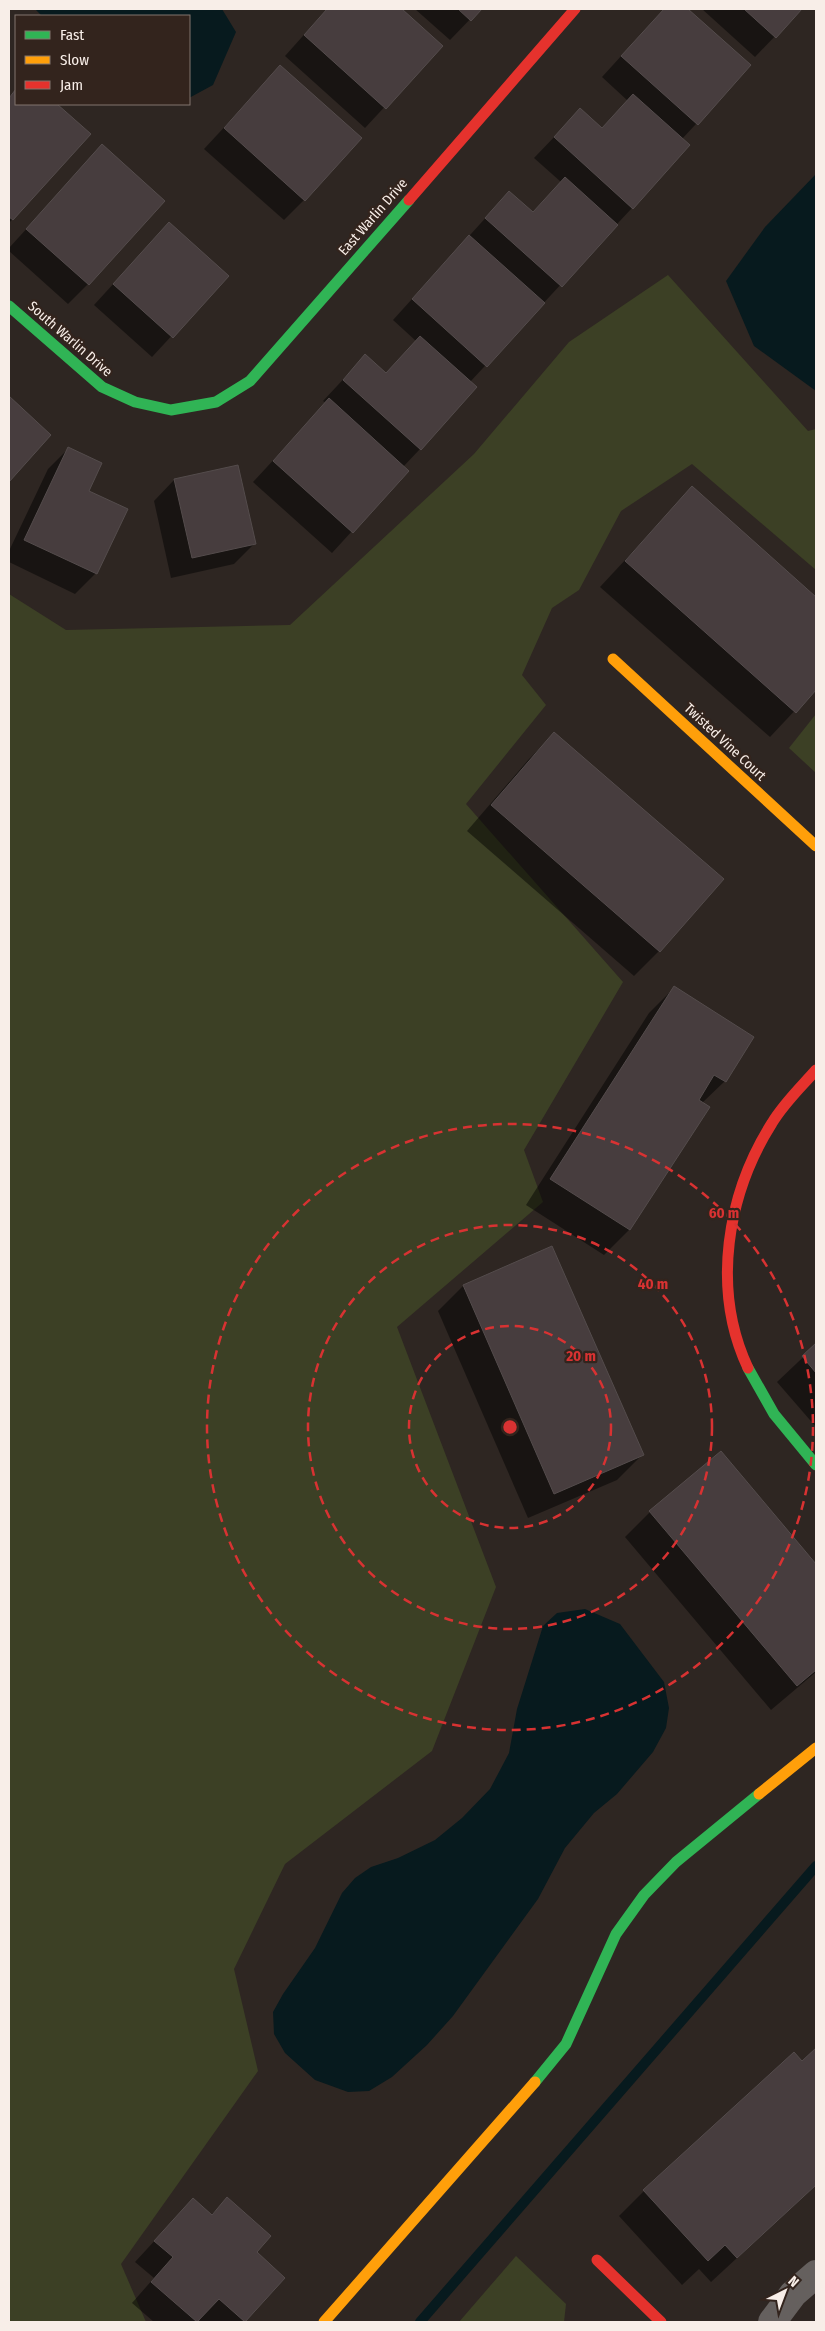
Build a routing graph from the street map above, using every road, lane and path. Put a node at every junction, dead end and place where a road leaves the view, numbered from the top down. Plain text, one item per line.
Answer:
1 (575, 9) edge
2 (9, 306) edge
3 (171, 410) joint
4 (613, 659) dead end
5 (816, 846) edge
6 (816, 1070) edge
7 (816, 1466) edge
8 (816, 1748) edge
9 (598, 2260) dead end
10 (816, 2274) edge
11 (324, 2322) edge
12 (661, 2322) edge
13 (772, 2322) edge

1 - 3 street, East Warlin Drive
2 - 3 street, South Warlin Drive
4 - 5 street, Twisted Vine Court
6 - 7 street
8 - 11 street
9 - 12 street
10 - 13 street

